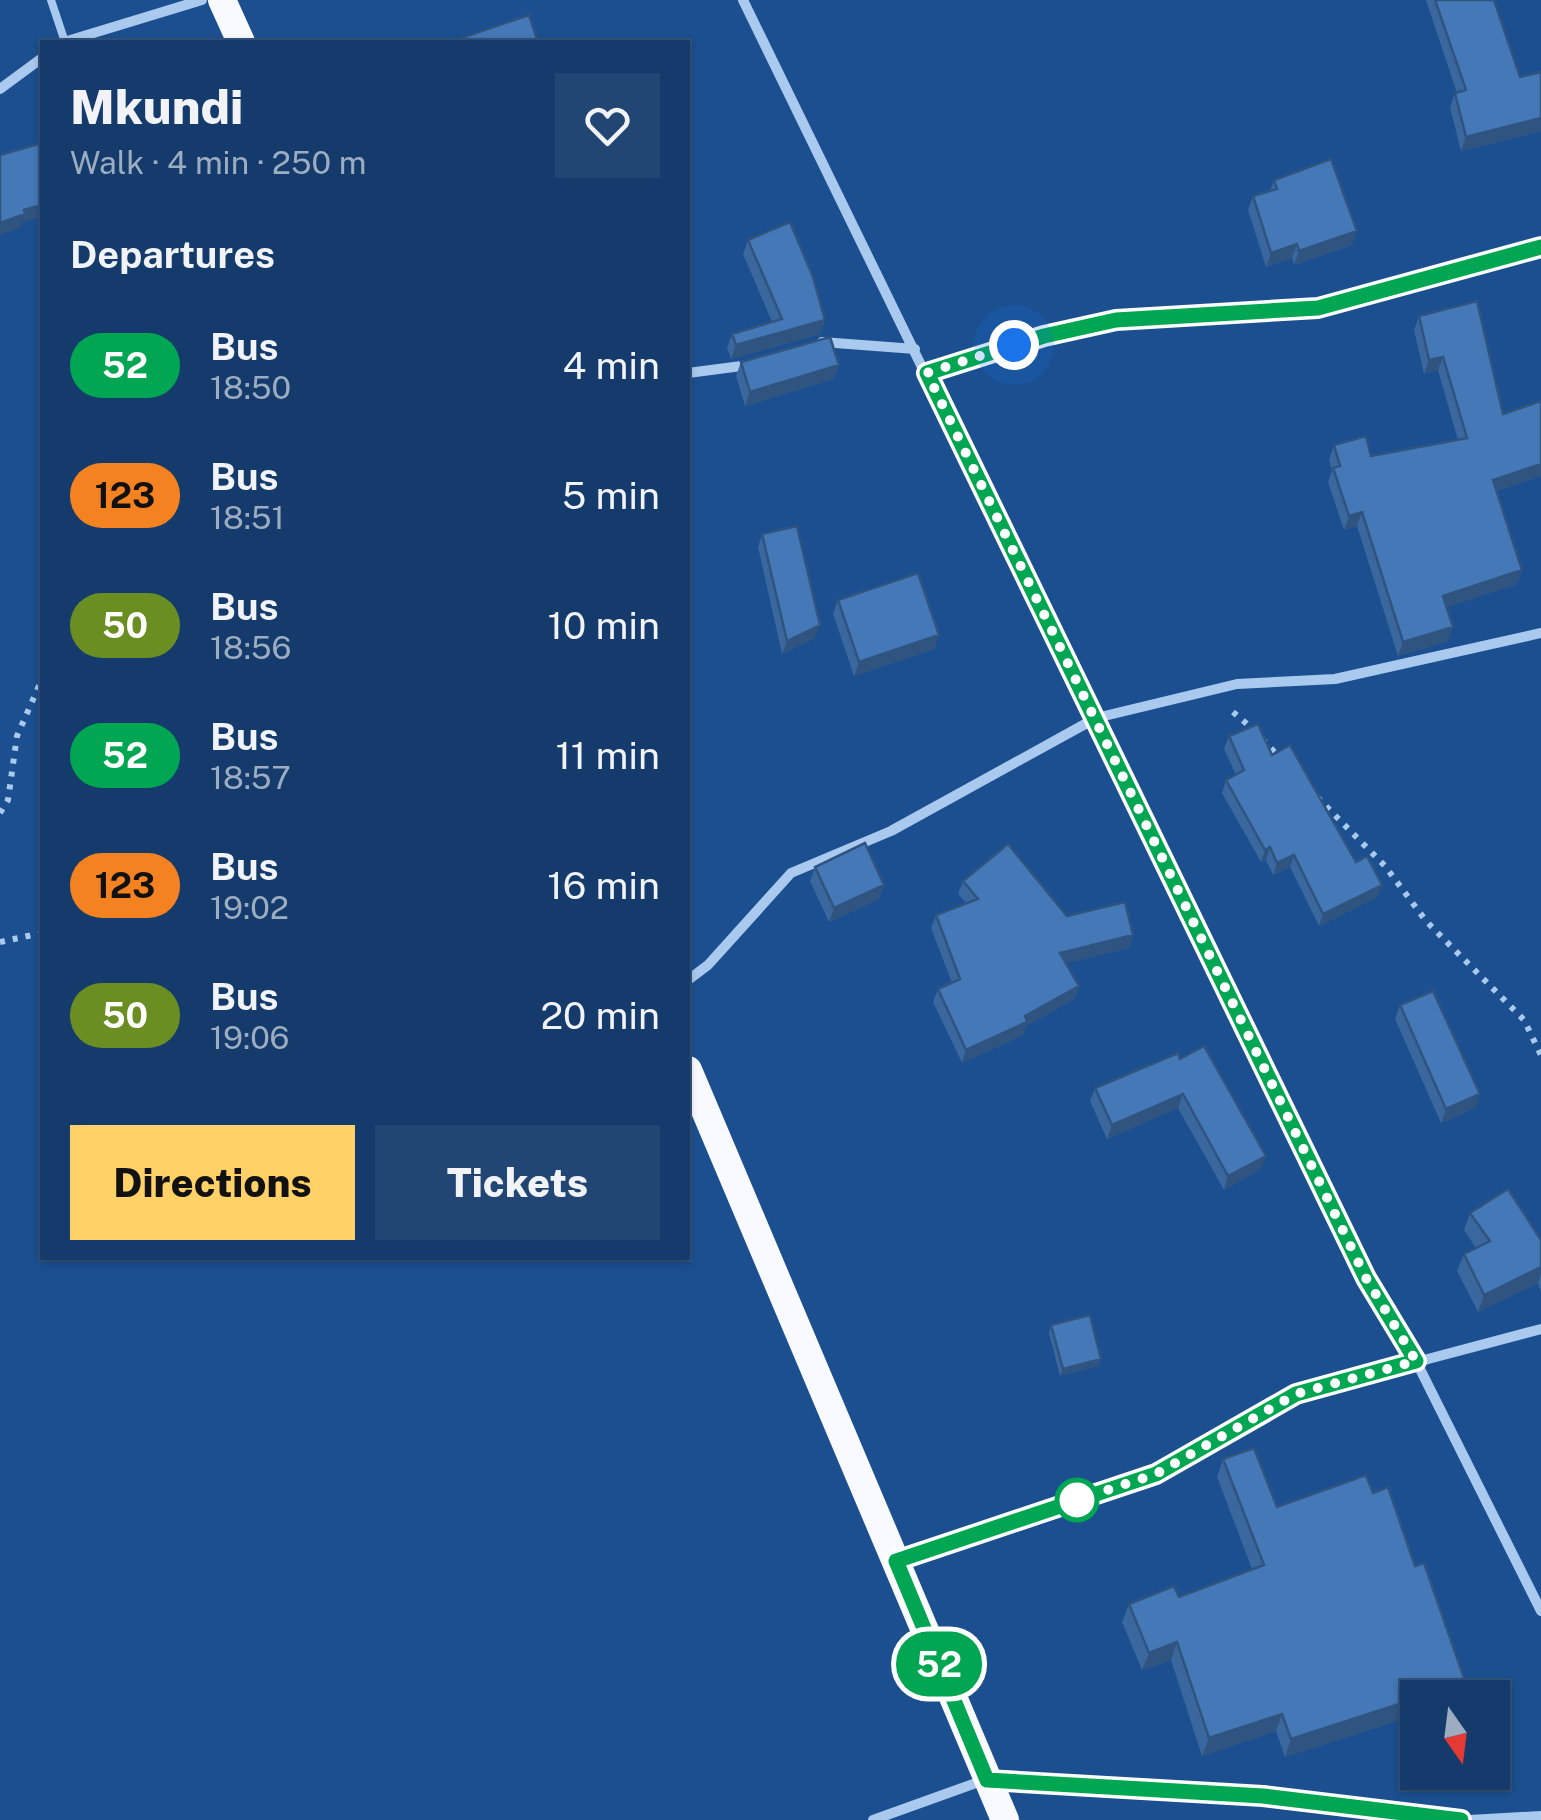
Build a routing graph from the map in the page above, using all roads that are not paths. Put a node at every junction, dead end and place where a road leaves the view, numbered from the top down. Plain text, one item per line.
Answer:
1 (51, 0) edge
2 (202, 0) edge
3 (222, 0) edge
4 (743, 0) edge
5 (63, 40) edge
6 (71, 40) edge
7 (240, 40) edge
8 (40, 59) edge
9 (0, 89) edge
10 (1541, 247) edge
11 (814, 345) edge
12 (916, 349) junction
13 (768, 360) edge
14 (690, 373) edge
15 (927, 373) junction
16 (1541, 633) edge
17 (1096, 718) junction
18 (690, 978) edge
19 (690, 1075) edge
20 (1541, 1329) edge
21 (1416, 1361) junction
22 (896, 1561) junction
23 (1541, 1611) edge
24 (987, 1780) junction
25 (1541, 1816) edge
26 (873, 1820) edge
27 (1005, 1820) edge
28 (1461, 1820) edge
29 (1469, 1820) edge

1 - 5 lane
2 - 6 street
3 - 7 highway
4 - 12 street
8 - 9 street
10 - 15 street
11 - 12 street
12 - 15 street
13 - 14 street
15 - 17 street
16 - 17 street
17 - 18 street
17 - 21 street
19 - 22 highway
20 - 21 street
21 - 22 street
21 - 23 street
22 - 24 highway
24 - 26 street
24 - 27 highway
24 - 28 street
25 - 29 street

